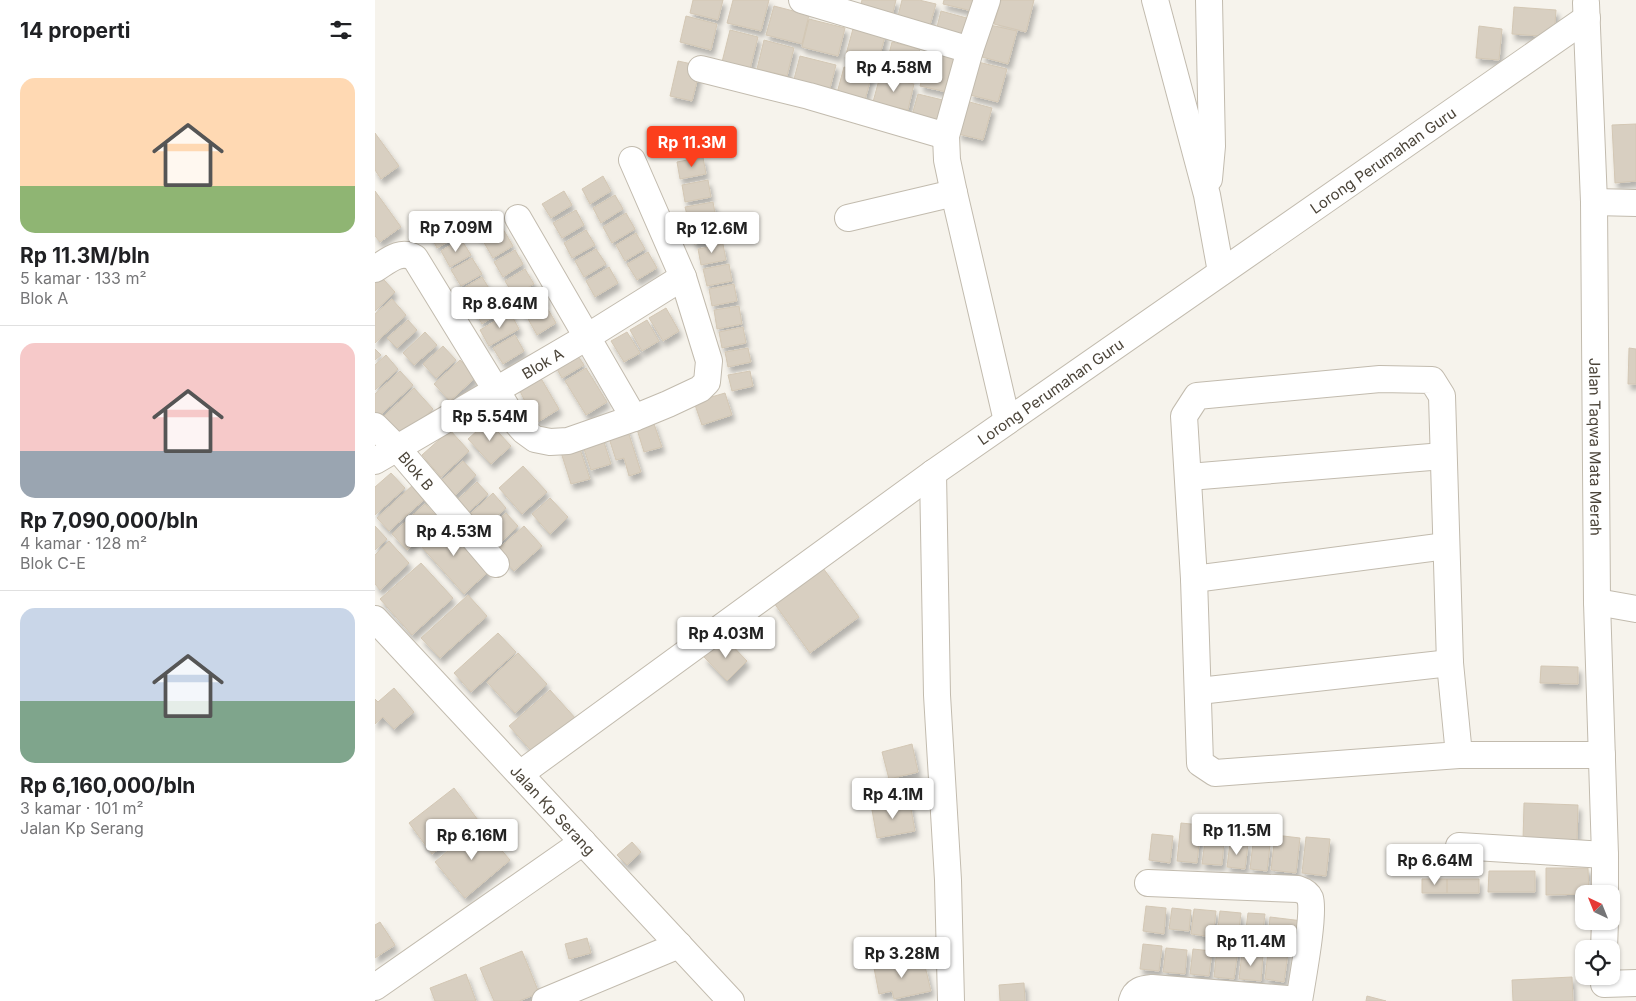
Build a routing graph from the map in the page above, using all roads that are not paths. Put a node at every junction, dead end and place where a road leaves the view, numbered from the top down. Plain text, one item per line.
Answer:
1 (803, 0) edge
2 (987, 0) edge
3 (1155, 0) edge
4 (1209, 0) edge
5 (1587, 9) edge
6 (970, 50) junction
7 (701, 69) dead end
8 (945, 136) junction
9 (631, 160) dead end
10 (954, 193) junction
11 (1207, 195) junction
12 (1594, 202) junction
13 (1636, 203) edge
14 (518, 218) dead end
15 (848, 218) dead end
16 (375, 269) edge
17 (1221, 272) junction
18 (683, 277) junction
19 (587, 337) junction
20 (496, 390) junction
21 (634, 418) junction
22 (1007, 421) junction
23 (375, 426) edge
24 (386, 454) edge
25 (1443, 456) junction
26 (933, 473) junction
27 (1189, 477) junction
28 (1447, 546) junction
29 (497, 564) dead end
30 (1194, 579) junction
31 (1597, 602) junction
32 (1636, 609) edge
33 (375, 619) edge
34 (1450, 663) junction
35 (1199, 691) junction
36 (1459, 755) junction
37 (1602, 755) junction
38 (520, 774) junction
39 (583, 842) junction
40 (1459, 846) dead end
41 (1605, 855) junction
42 (1148, 883) dead end
43 (1605, 885) edge
44 (679, 945) junction
45 (1636, 983) edge
46 (375, 987) edge
47 (1604, 987) edge
48 (1299, 1000) edge
49 (545, 1001) edge
50 (731, 1001) edge
51 (951, 1001) edge
52 (1132, 1001) edge

1 - 6 street
2 - 6 street
3 - 11 street
4 - 11 street
5 - 12 street, Jalan Taqwa Mata Merah
5 - 17 street, Lorong Perumahan Guru
6 - 8 street
7 - 8 street
8 - 10 street
9 - 18 street
10 - 15 street
10 - 22 street
11 - 17 street
12 - 13 street
12 - 31 street, Jalan Taqwa Mata Merah
14 - 19 street
16 - 20 street
17 - 22 street, Lorong Perumahan Guru
18 - 19 street, Blok A
18 - 21 street
19 - 20 street, Blok A
19 - 21 street
20 - 21 street
20 - 24 street, Blok A
22 - 26 street, Lorong Perumahan Guru
23 - 24 street, Blok B
24 - 29 street, Blok B
25 - 27 street
25 - 27 street
25 - 28 street
26 - 38 street, Lorong Perumahan Guru
26 - 51 street
27 - 30 street
28 - 30 street
28 - 34 street
30 - 35 street
31 - 32 street
31 - 37 street, Jalan Taqwa Mata Merah
33 - 38 street, Jalan Kp Serang
34 - 35 street
34 - 36 street
35 - 36 street
36 - 37 street
37 - 41 street, Jalan Taqwa Mata Merah
38 - 39 street, Jalan Kp Serang
39 - 44 street, Jalan Kp Serang
39 - 46 street
40 - 41 street
41 - 43 street, Jalan Taqwa Mata Merah
42 - 48 street
44 - 49 street
44 - 50 street, Jalan Kp Serang
45 - 47 street
48 - 52 street

